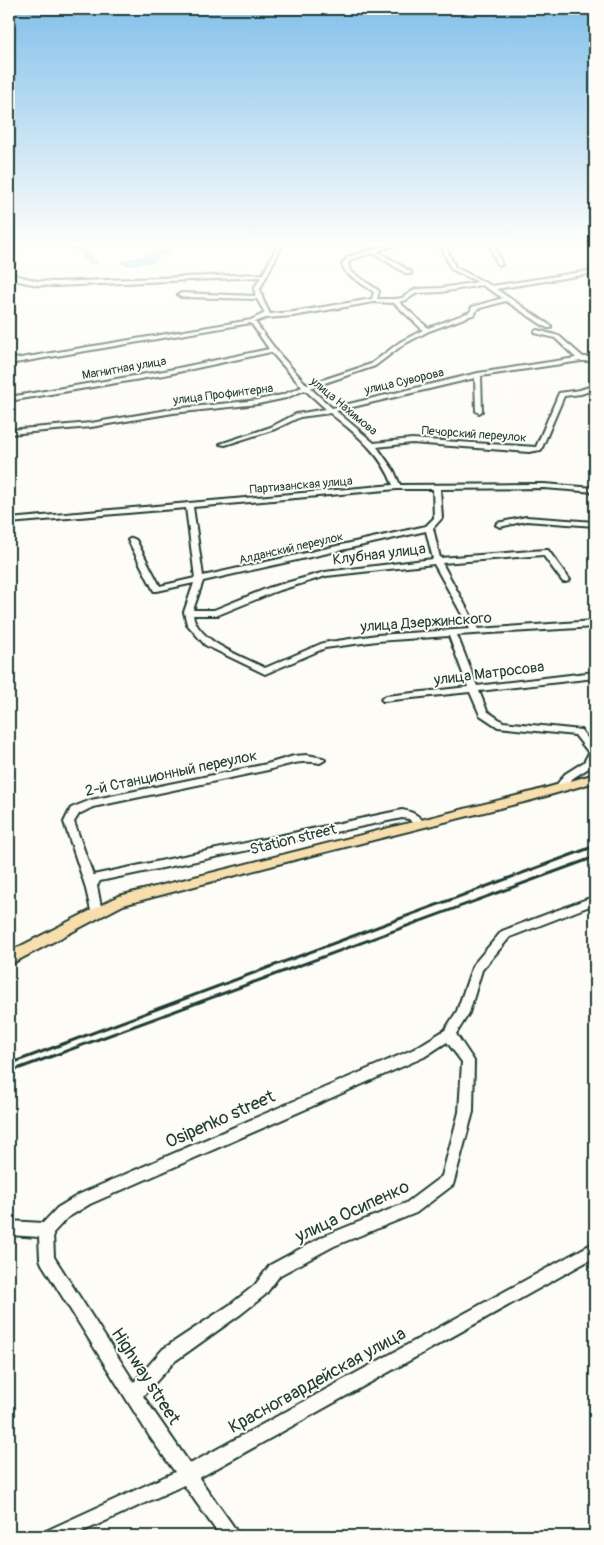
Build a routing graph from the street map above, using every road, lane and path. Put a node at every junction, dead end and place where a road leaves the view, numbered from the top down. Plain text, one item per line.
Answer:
1 (278, 315) edge
2 (410, 315) edge
3 (464, 315) edge
4 (531, 315) edge
5 (265, 316) joint
6 (252, 321) junction
7 (549, 327) dead end
8 (426, 330) junction
9 (537, 332) dead end
10 (272, 350) junction
11 (581, 359) junction
12 (595, 359) edge
13 (9, 362) edge
14 (478, 375) junction
15 (595, 387) edge
16 (305, 388) junction
17 (9, 400) edge
18 (329, 411) junction
19 (479, 411) dead end
20 (9, 432) edge
21 (223, 444) dead end
22 (374, 445) junction
23 (397, 487) junction
24 (436, 487) junction
25 (595, 490) edge
26 (189, 506) junction
27 (9, 521) edge
28 (595, 524) edge
29 (500, 525) dead end
30 (429, 528) junction
31 (132, 540) dead end
32 (437, 561) junction
33 (199, 580) junction
34 (566, 580) dead end
35 (188, 612) junction
36 (595, 624) edge
37 (475, 632) junction
38 (452, 633) junction
39 (595, 674) edge
40 (474, 688) junction
41 (386, 699) dead end
42 (320, 760) dead end
43 (592, 761) edge
44 (595, 778) edge
45 (560, 787) junction
46 (420, 824) junction
47 (91, 885) junction
48 (595, 900) edge
49 (96, 912) junction
50 (9, 959) edge
51 (449, 1034) junction
52 (9, 1228) edge
53 (46, 1230) junction
54 (595, 1249) edge
55 (134, 1395) junction
56 (188, 1475) junction
57 (54, 1536) edge
58 (230, 1536) edge

1 - 5 street
2 - 8 street
3 - 8 street, улица Профинтерна
4 - 7 street
5 - 6 street
6 - 10 street, улица Нахимова
6 - 13 street
8 - 16 street, улица Профинтерна
9 - 11 street
10 - 16 street, улица Нахимова
10 - 17 street, Магнитная улица
11 - 12 street, улица Суворова
11 - 14 street, улица Суворова
14 - 18 street, улица Суворова
14 - 19 street
15 - 22 street, Печорский переулок
16 - 18 street, улица Нахимова
16 - 20 street, улица Профинтерна
18 - 21 street, улица Суворова
18 - 22 street, улица Нахимова
22 - 23 street, улица Нахимова
23 - 24 street, Партизанская улица
23 - 26 street, Партизанская улица
24 - 25 street, Партизанская улица
24 - 30 street
26 - 27 street, Партизанская улица
26 - 33 street
28 - 29 street
30 - 32 street
30 - 33 street, Алданский переулок
31 - 33 street, Алданский переулок
32 - 34 street, Клубная улица
32 - 35 street, Клубная улица
32 - 37 street
33 - 35 street
35 - 38 street, улица Дзержинского
36 - 37 street, улица Дзержинского
37 - 38 street, улица Дзержинского
38 - 40 street
39 - 40 street, улица Матросова
40 - 41 street, улица Матросова
40 - 43 street
42 - 47 street, 2-й Станционный переулок
43 - 45 street
44 - 45 main road, Station street
45 - 46 main road, Station street
46 - 47 street
46 - 49 main road, Station street
47 - 49 street
48 - 51 street
49 - 50 main road, Station street
51 - 53 street, Osipenko street
51 - 55 street, улица Осипенко
52 - 53 street
53 - 55 street, Highway street
54 - 56 street, Красногвардейская улица
55 - 56 street, Highway street
56 - 57 street, Красногвардейская улица
56 - 58 street, Highway street

